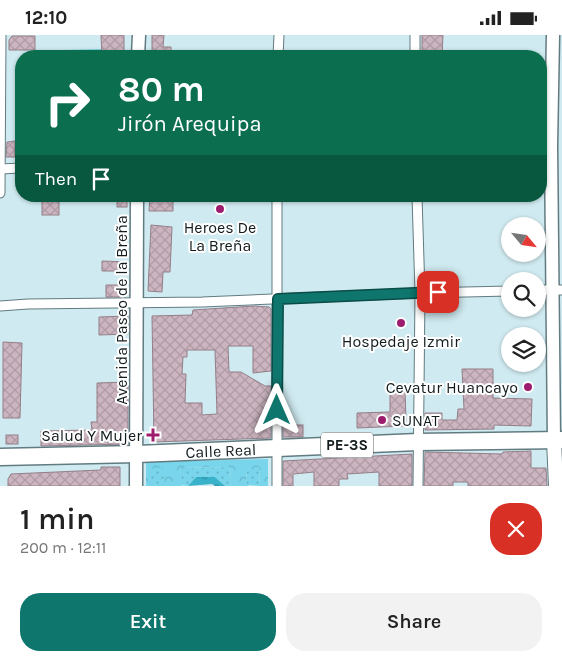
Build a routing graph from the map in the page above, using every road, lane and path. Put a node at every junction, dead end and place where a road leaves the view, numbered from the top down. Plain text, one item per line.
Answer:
1 (1, 35) edge
2 (139, 35) edge
3 (278, 35) edge
4 (415, 35) edge
5 (553, 35) edge
6 (138, 50) edge
7 (278, 50) edge
8 (415, 50) edge
9 (547, 130) edge
10 (547, 158) edge
11 (15, 168) edge
12 (0, 169) edge
13 (0, 193) edge
14 (137, 202) edge
15 (277, 202) edge
16 (417, 202) edge
17 (558, 290) edge
18 (501, 291) edge
19 (420, 293) junction
20 (278, 299) junction
21 (136, 302) junction
22 (0, 306) edge
23 (558, 440) edge
24 (418, 442) junction
25 (277, 447) junction
26 (137, 453) junction
27 (0, 457) edge
28 (136, 486) edge
29 (277, 486) edge
30 (418, 486) edge
31 (556, 486) edge

1 - 12 street
2 - 6 street
3 - 7 street
4 - 8 street
5 - 9 street
10 - 17 street
11 - 12 street
12 - 13 street
14 - 21 street, Avenida Paseo de la Breña
15 - 20 street
16 - 19 street
17 - 23 street
18 - 19 street
19 - 20 street
19 - 24 street
20 - 21 street
20 - 25 street
21 - 22 street
21 - 26 street, Avenida Paseo de la Breña
23 - 24 highway, Calle Real / PE-3S
23 - 31 main road
24 - 25 highway, Calle Real / PE-3S
24 - 30 street
25 - 26 highway, Calle Real / PE-3S
25 - 29 street
26 - 27 highway, Calle Real / PE-3S
26 - 28 street, Avenida Paseo de la Breña

